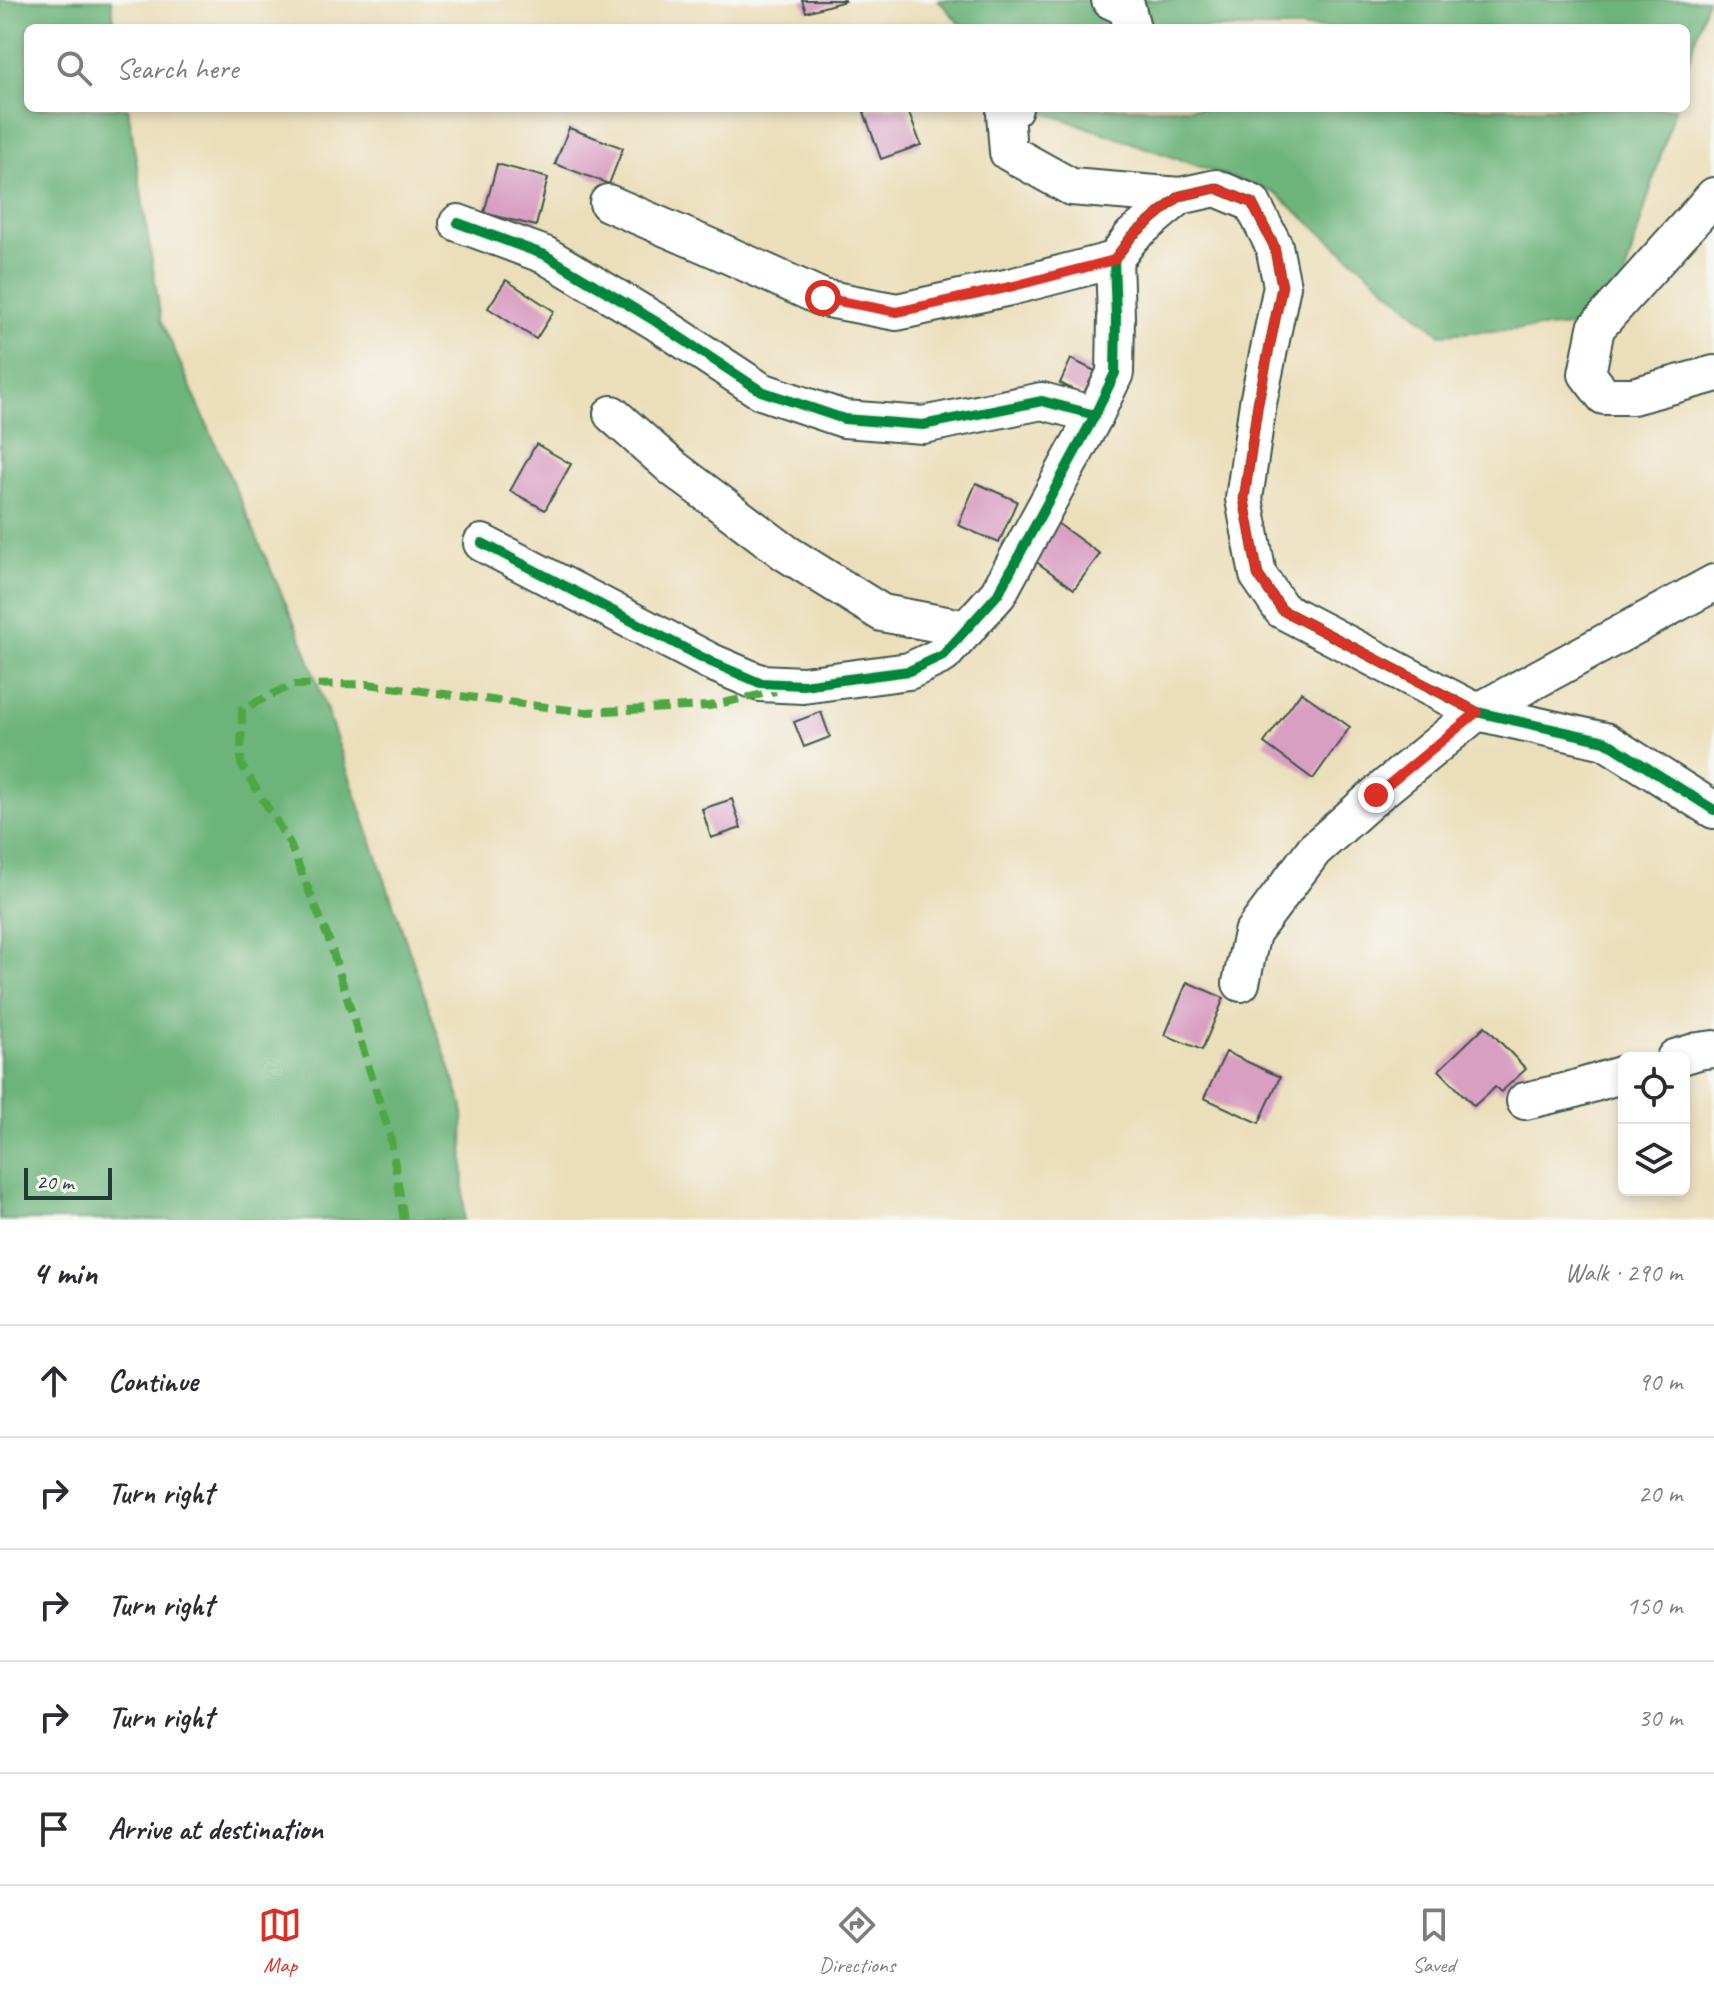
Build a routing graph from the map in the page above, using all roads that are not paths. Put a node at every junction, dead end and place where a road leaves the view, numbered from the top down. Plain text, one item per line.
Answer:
1 (1110, 0) edge
2 (1131, 24) edge
3 (1007, 112) edge
4 (1180, 196) junction
5 (1714, 196) edge
6 (608, 203) dead end
7 (458, 223) dead end
8 (1114, 260) junction
9 (1714, 374) edge
10 (612, 414) dead end
11 (1095, 415) junction
12 (482, 543) dead end
13 (1714, 583) edge
14 (967, 629) junction
15 (1477, 712) junction
16 (1714, 810) edge
17 (1241, 983) dead end
18 (1714, 1049) edge
19 (1690, 1053) edge
20 (1618, 1076) edge
21 (1525, 1101) dead end

1 - 2 street
3 - 4 street
4 - 8 street
4 - 15 street
5 - 9 street
6 - 8 street
7 - 11 street
8 - 11 street
10 - 14 street
11 - 14 street
12 - 14 street
13 - 15 street
15 - 16 street
15 - 17 street
18 - 19 street
20 - 21 street

